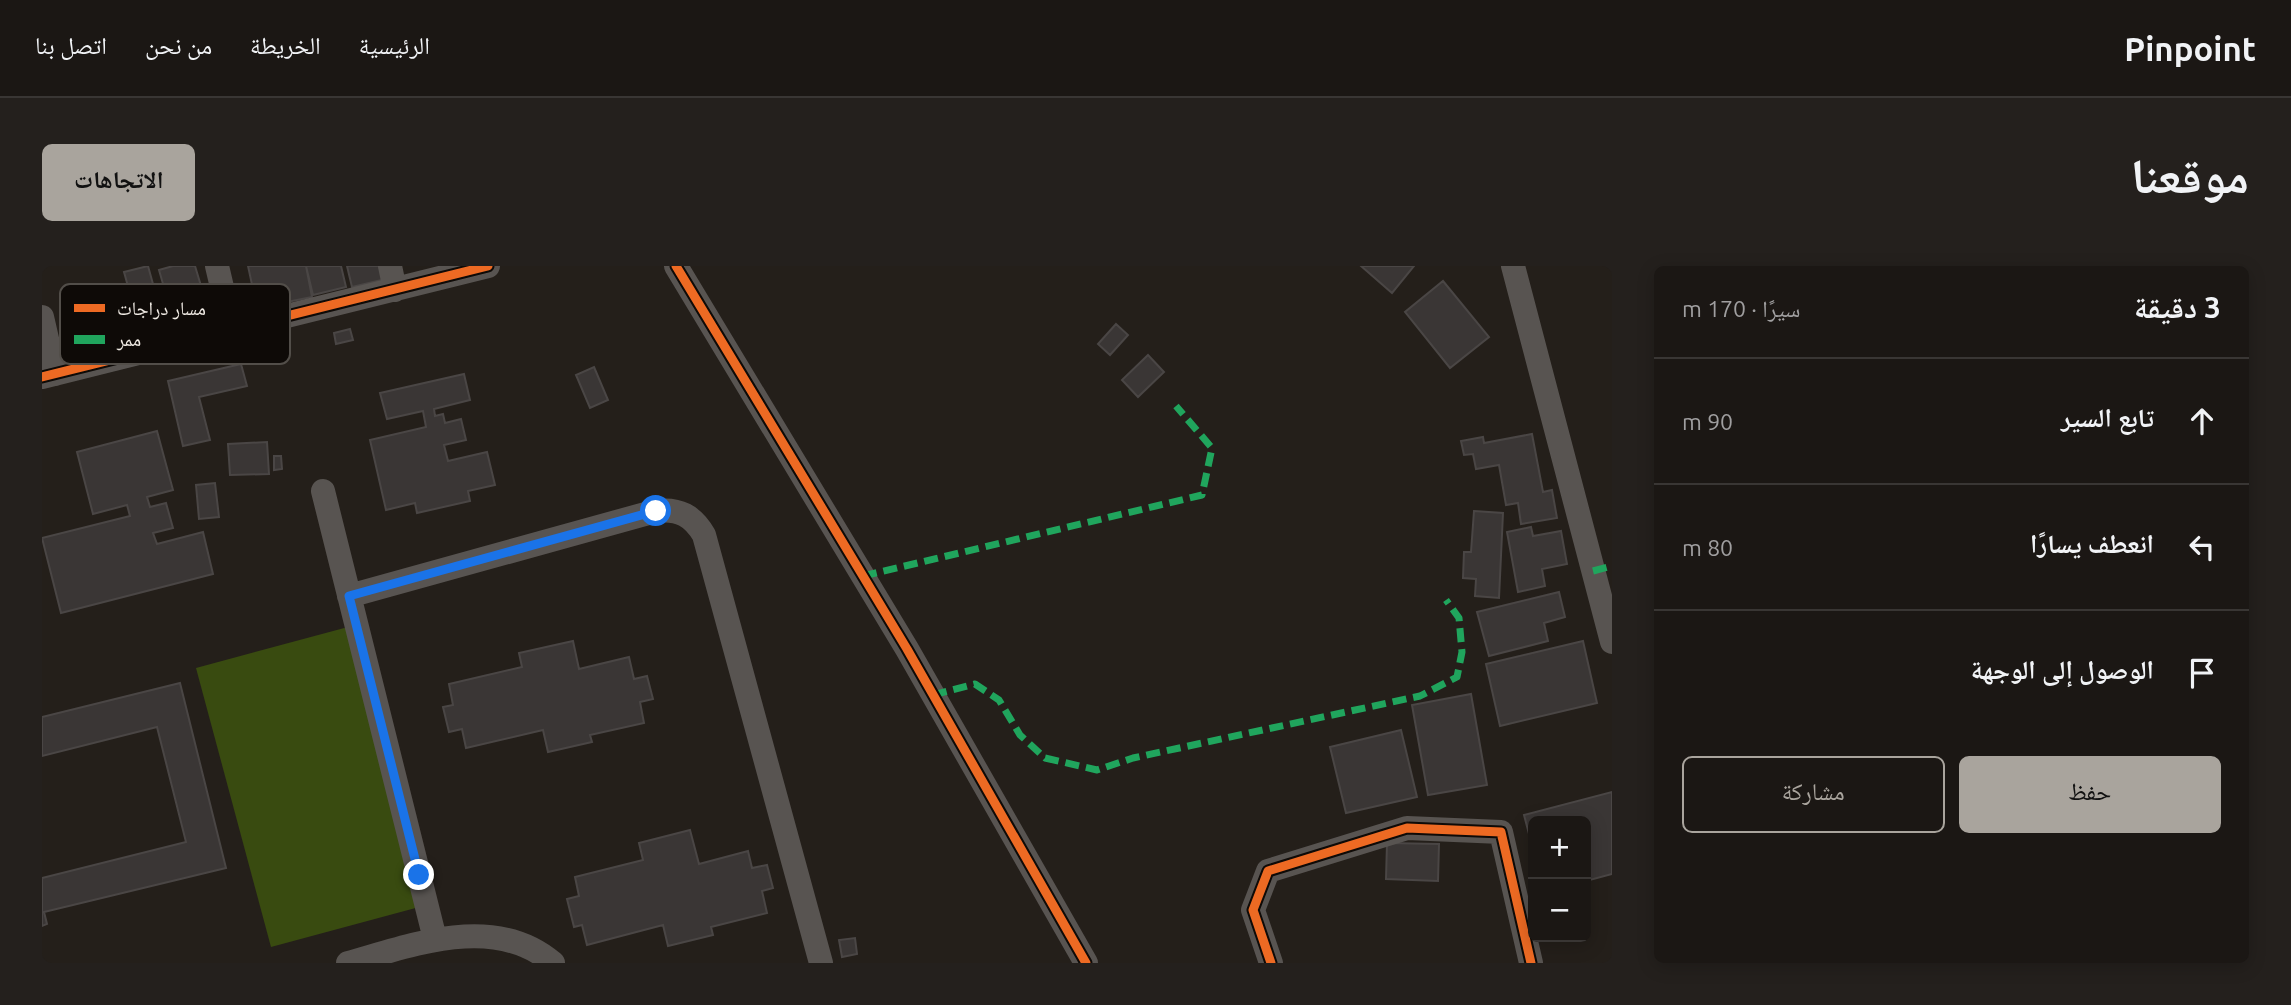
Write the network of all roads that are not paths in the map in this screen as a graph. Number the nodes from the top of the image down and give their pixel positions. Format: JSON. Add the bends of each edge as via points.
{"nodes":[{"id":1,"x":217,"y":266,"type":"edge"},
{"id":2,"x":488,"y":266,"type":"edge"},
{"id":3,"x":676,"y":266,"type":"edge"},
{"id":4,"x":1513,"y":266,"type":"edge"},
{"id":5,"x":392,"y":278,"type":"edge"},
{"id":6,"x":221,"y":284,"type":"edge"},
{"id":7,"x":290,"y":311,"type":"edge"},
{"id":8,"x":42,"y":317,"type":"edge"},
{"id":9,"x":96,"y":364,"type":"edge"},
{"id":10,"x":48,"y":376,"type":"edge"},
{"id":11,"x":323,"y":491,"type":"dead end"},
{"id":12,"x":349,"y":596,"type":"junction"},
{"id":13,"x":1612,"y":642,"type":"edge"},
{"id":14,"x":435,"y":939,"type":"junction"},
{"id":15,"x":348,"y":963,"type":"edge"},
{"id":16,"x":553,"y":963,"type":"edge"},
{"id":17,"x":821,"y":963,"type":"edge"},
{"id":18,"x":1086,"y":963,"type":"edge"},
{"id":19,"x":1271,"y":963,"type":"edge"},
{"id":20,"x":1531,"y":963,"type":"edge"}],
"edges":[{"from":1,"to":6,"type":"street"},
{"from":2,"to":5,"type":"street"},
{"from":3,"to":18,"type":"street","via":[[907,649]]},
{"from":4,"to":13,"type":"street"},
{"from":5,"to":7,"type":"street"},
{"from":8,"to":10,"type":"street"},
{"from":9,"to":10,"type":"street"},
{"from":11,"to":12,"type":"street"},
{"from":12,"to":14,"type":"street"},
{"from":12,"to":17,"type":"street","via":[[656,511],[668,509],[690,517],[705,535]]},
{"from":14,"to":15,"type":"street"},
{"from":14,"to":16,"type":"street","via":[[510,940]]},
{"from":19,"to":20,"type":"street","via":[[1254,910],[1268,871],[1407,828],[1501,832]]}]}
